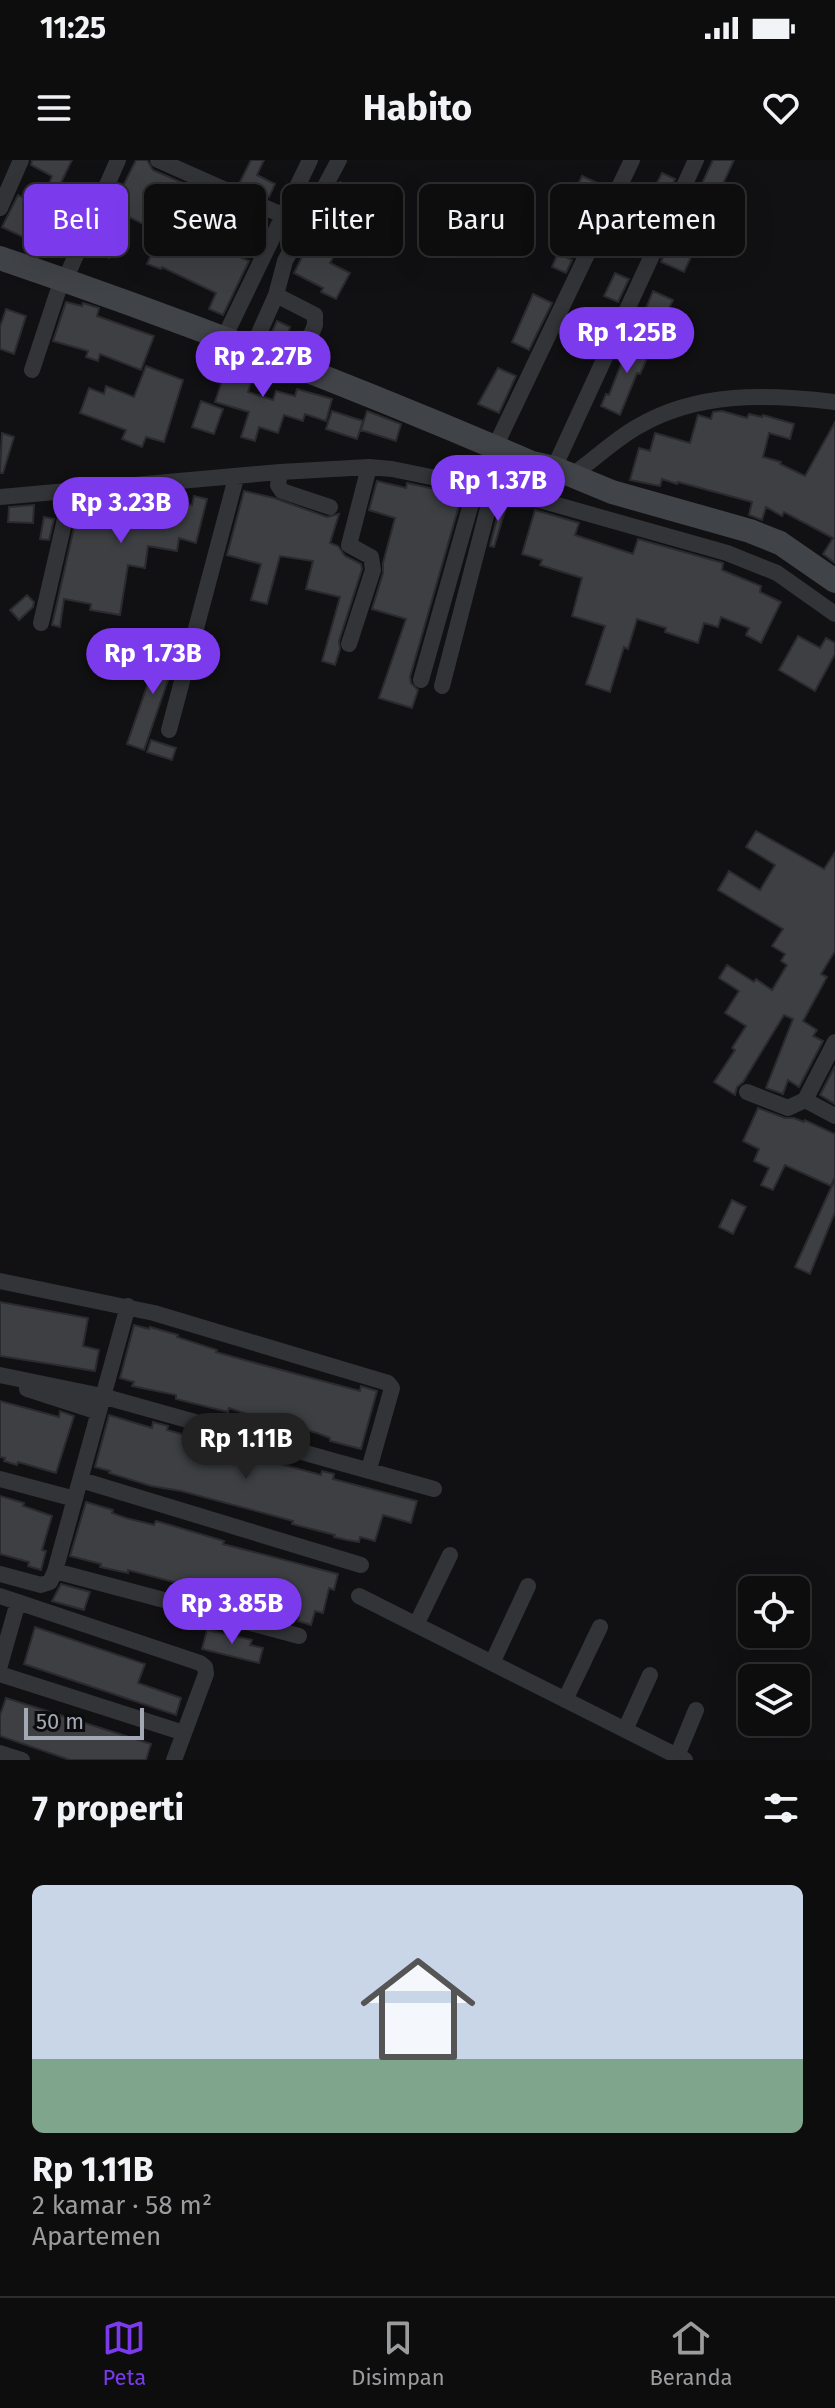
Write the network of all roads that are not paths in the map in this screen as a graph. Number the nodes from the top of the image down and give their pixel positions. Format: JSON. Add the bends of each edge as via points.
{"nodes":[{"id":1,"x":21,"y":160,"type":"edge"},
{"id":2,"x":118,"y":160,"type":"edge"},
{"id":3,"x":158,"y":160,"type":"edge"},
{"id":4,"x":310,"y":160,"type":"edge"},
{"id":5,"x":339,"y":160,"type":"edge"},
{"id":6,"x":632,"y":160,"type":"edge"},
{"id":7,"x":696,"y":160,"type":"edge"},
{"id":8,"x":298,"y":184,"type":"edge"},
{"id":9,"x":0,"y":208,"type":"edge"},
{"id":10,"x":282,"y":215,"type":"joint"},
{"id":11,"x":0,"y":258,"type":"edge"},
{"id":12,"x":64,"y":280,"type":"junction"},
{"id":13,"x":276,"y":295,"type":"junction"},
{"id":14,"x":224,"y":338,"type":"junction"},
{"id":15,"x":252,"y":349,"type":"junction"},
{"id":16,"x":298,"y":367,"type":"junction"},
{"id":17,"x":32,"y":370,"type":"dead end"},
{"id":18,"x":835,"y":402,"type":"edge"},
{"id":19,"x":369,"y":467,"type":"junction"},
{"id":20,"x":495,"y":469,"type":"junction"},
{"id":21,"x":280,"y":472,"type":"junction"},
{"id":22,"x":236,"y":478,"type":"junction"},
{"id":23,"x":548,"y":480,"type":"junction"},
{"id":24,"x":71,"y":493,"type":"junction"},
{"id":25,"x":0,"y":497,"type":"edge"},
{"id":26,"x":607,"y":506,"type":"junction"},
{"id":27,"x":330,"y":507,"type":"dead end"},
{"id":28,"x":835,"y":581,"type":"edge"},
{"id":29,"x":835,"y":614,"type":"edge"},
{"id":30,"x":41,"y":623,"type":"dead end"},
{"id":31,"x":349,"y":644,"type":"dead end"},
{"id":32,"x":421,"y":680,"type":"dead end"},
{"id":33,"x":442,"y":686,"type":"dead end"},
{"id":34,"x":169,"y":730,"type":"dead end"},
{"id":35,"x":835,"y":1042,"type":"edge"},
{"id":36,"x":747,"y":1092,"type":"dead end"},
{"id":37,"x":805,"y":1100,"type":"junction"},
{"id":38,"x":835,"y":1116,"type":"edge"},
{"id":39,"x":0,"y":1281,"type":"edge"},
{"id":40,"x":128,"y":1306,"type":"junction"},
{"id":41,"x":0,"y":1377,"type":"edge"},
{"id":42,"x":100,"y":1404,"type":"junction"},
{"id":43,"x":369,"y":1469,"type":"junction"},
{"id":44,"x":0,"y":1479,"type":"edge"},
{"id":45,"x":81,"y":1480,"type":"junction"},
{"id":46,"x":434,"y":1489,"type":"dead end"},
{"id":47,"x":75,"y":1499,"type":"junction"},
{"id":48,"x":450,"y":1555,"type":"dead end"},
{"id":49,"x":361,"y":1565,"type":"dead end"},
{"id":50,"x":55,"y":1571,"type":"junction"},
{"id":51,"x":0,"y":1574,"type":"edge"},
{"id":52,"x":528,"y":1586,"type":"dead end"},
{"id":53,"x":0,"y":1596,"type":"edge"},
{"id":54,"x":359,"y":1596,"type":"dead end"},
{"id":55,"x":18,"y":1602,"type":"junction"},
{"id":56,"x":416,"y":1625,"type":"junction"},
{"id":57,"x":600,"y":1627,"type":"dead end"},
{"id":58,"x":299,"y":1636,"type":"dead end"},
{"id":59,"x":492,"y":1663,"type":"junction"},
{"id":60,"x":0,"y":1665,"type":"edge"},
{"id":61,"x":0,"y":1674,"type":"edge"},
{"id":62,"x":650,"y":1675,"type":"dead end"},
{"id":63,"x":565,"y":1700,"type":"junction"},
{"id":64,"x":696,"y":1710,"type":"dead end"},
{"id":65,"x":625,"y":1730,"type":"junction"},
{"id":66,"x":184,"y":1733,"type":"junction"},
{"id":67,"x":0,"y":1753,"type":"edge"},
{"id":68,"x":681,"y":1758,"type":"edge"},
{"id":69,"x":22,"y":1760,"type":"edge"},
{"id":70,"x":174,"y":1760,"type":"edge"}],
"edges":[{"from":1,"to":9,"type":"street"},
{"from":2,"to":12,"type":"street"},
{"from":3,"to":10,"type":"street"},
{"from":4,"to":8,"type":"street"},
{"from":5,"to":13,"type":"street","via":[[285,261]]},
{"from":6,"to":20,"type":"street"},
{"from":7,"to":23,"type":"street"},
{"from":10,"to":14,"type":"street"},
{"from":11,"to":12,"type":"main road"},
{"from":12,"to":14,"type":"main road"},
{"from":12,"to":17,"type":"street"},
{"from":13,"to":15,"type":"street"},
{"from":13,"to":16,"type":"street","via":[[315,315]]},
{"from":14,"to":15,"type":"main road"},
{"from":15,"to":16,"type":"main road"},
{"from":16,"to":20,"type":"main road"},
{"from":18,"to":23,"type":"street","via":[[756,396],[699,401],[636,427]]},
{"from":19,"to":20,"type":"street","via":[[417,473]]},
{"from":19,"to":21,"type":"street"},
{"from":19,"to":31,"type":"street","via":[[349,545],[371,557],[373,570]]},
{"from":20,"to":23,"type":"street"},
{"from":20,"to":23,"type":"main road","via":[[532,463]]},
{"from":20,"to":32,"type":"street"},
{"from":20,"to":33,"type":"street"},
{"from":21,"to":22,"type":"street"},
{"from":21,"to":27,"type":"street","via":[[279,489]]},
{"from":22,"to":24,"type":"street"},
{"from":22,"to":34,"type":"street"},
{"from":23,"to":26,"type":"main road"},
{"from":23,"to":26,"type":"street"},
{"from":24,"to":25,"type":"street"},
{"from":24,"to":30,"type":"street"},
{"from":26,"to":28,"type":"main road","via":[[750,531],[780,543]]},
{"from":26,"to":29,"type":"street","via":[[754,563],[795,584]]},
{"from":35,"to":37,"type":"street"},
{"from":36,"to":37,"type":"street","via":[[788,1108]]},
{"from":37,"to":38,"type":"street"},
{"from":39,"to":40,"type":"street"},
{"from":40,"to":42,"type":"street"},
{"from":40,"to":43,"type":"street","via":[[391,1385]]},
{"from":41,"to":42,"type":"street"},
{"from":42,"to":43,"type":"street"},
{"from":42,"to":45,"type":"street"},
{"from":43,"to":46,"type":"street"},
{"from":44,"to":47,"type":"street"},
{"from":45,"to":47,"type":"street"},
{"from":45,"to":49,"type":"street"},
{"from":47,"to":50,"type":"street"},
{"from":48,"to":56,"type":"street"},
{"from":50,"to":51,"type":"street","via":[[50,1582],[41,1585]]},
{"from":50,"to":58,"type":"street"},
{"from":52,"to":59,"type":"street"},
{"from":53,"to":55,"type":"street"},
{"from":54,"to":56,"type":"street"},
{"from":55,"to":60,"type":"street"},
{"from":55,"to":66,"type":"street","via":[[200,1663],[206,1674]]},
{"from":56,"to":59,"type":"street"},
{"from":57,"to":63,"type":"street"},
{"from":59,"to":63,"type":"street"},
{"from":61,"to":66,"type":"street"},
{"from":62,"to":65,"type":"street"},
{"from":63,"to":65,"type":"street"},
{"from":64,"to":68,"type":"street"},
{"from":65,"to":68,"type":"street"},
{"from":66,"to":70,"type":"street"},
{"from":67,"to":69,"type":"street"}]}
